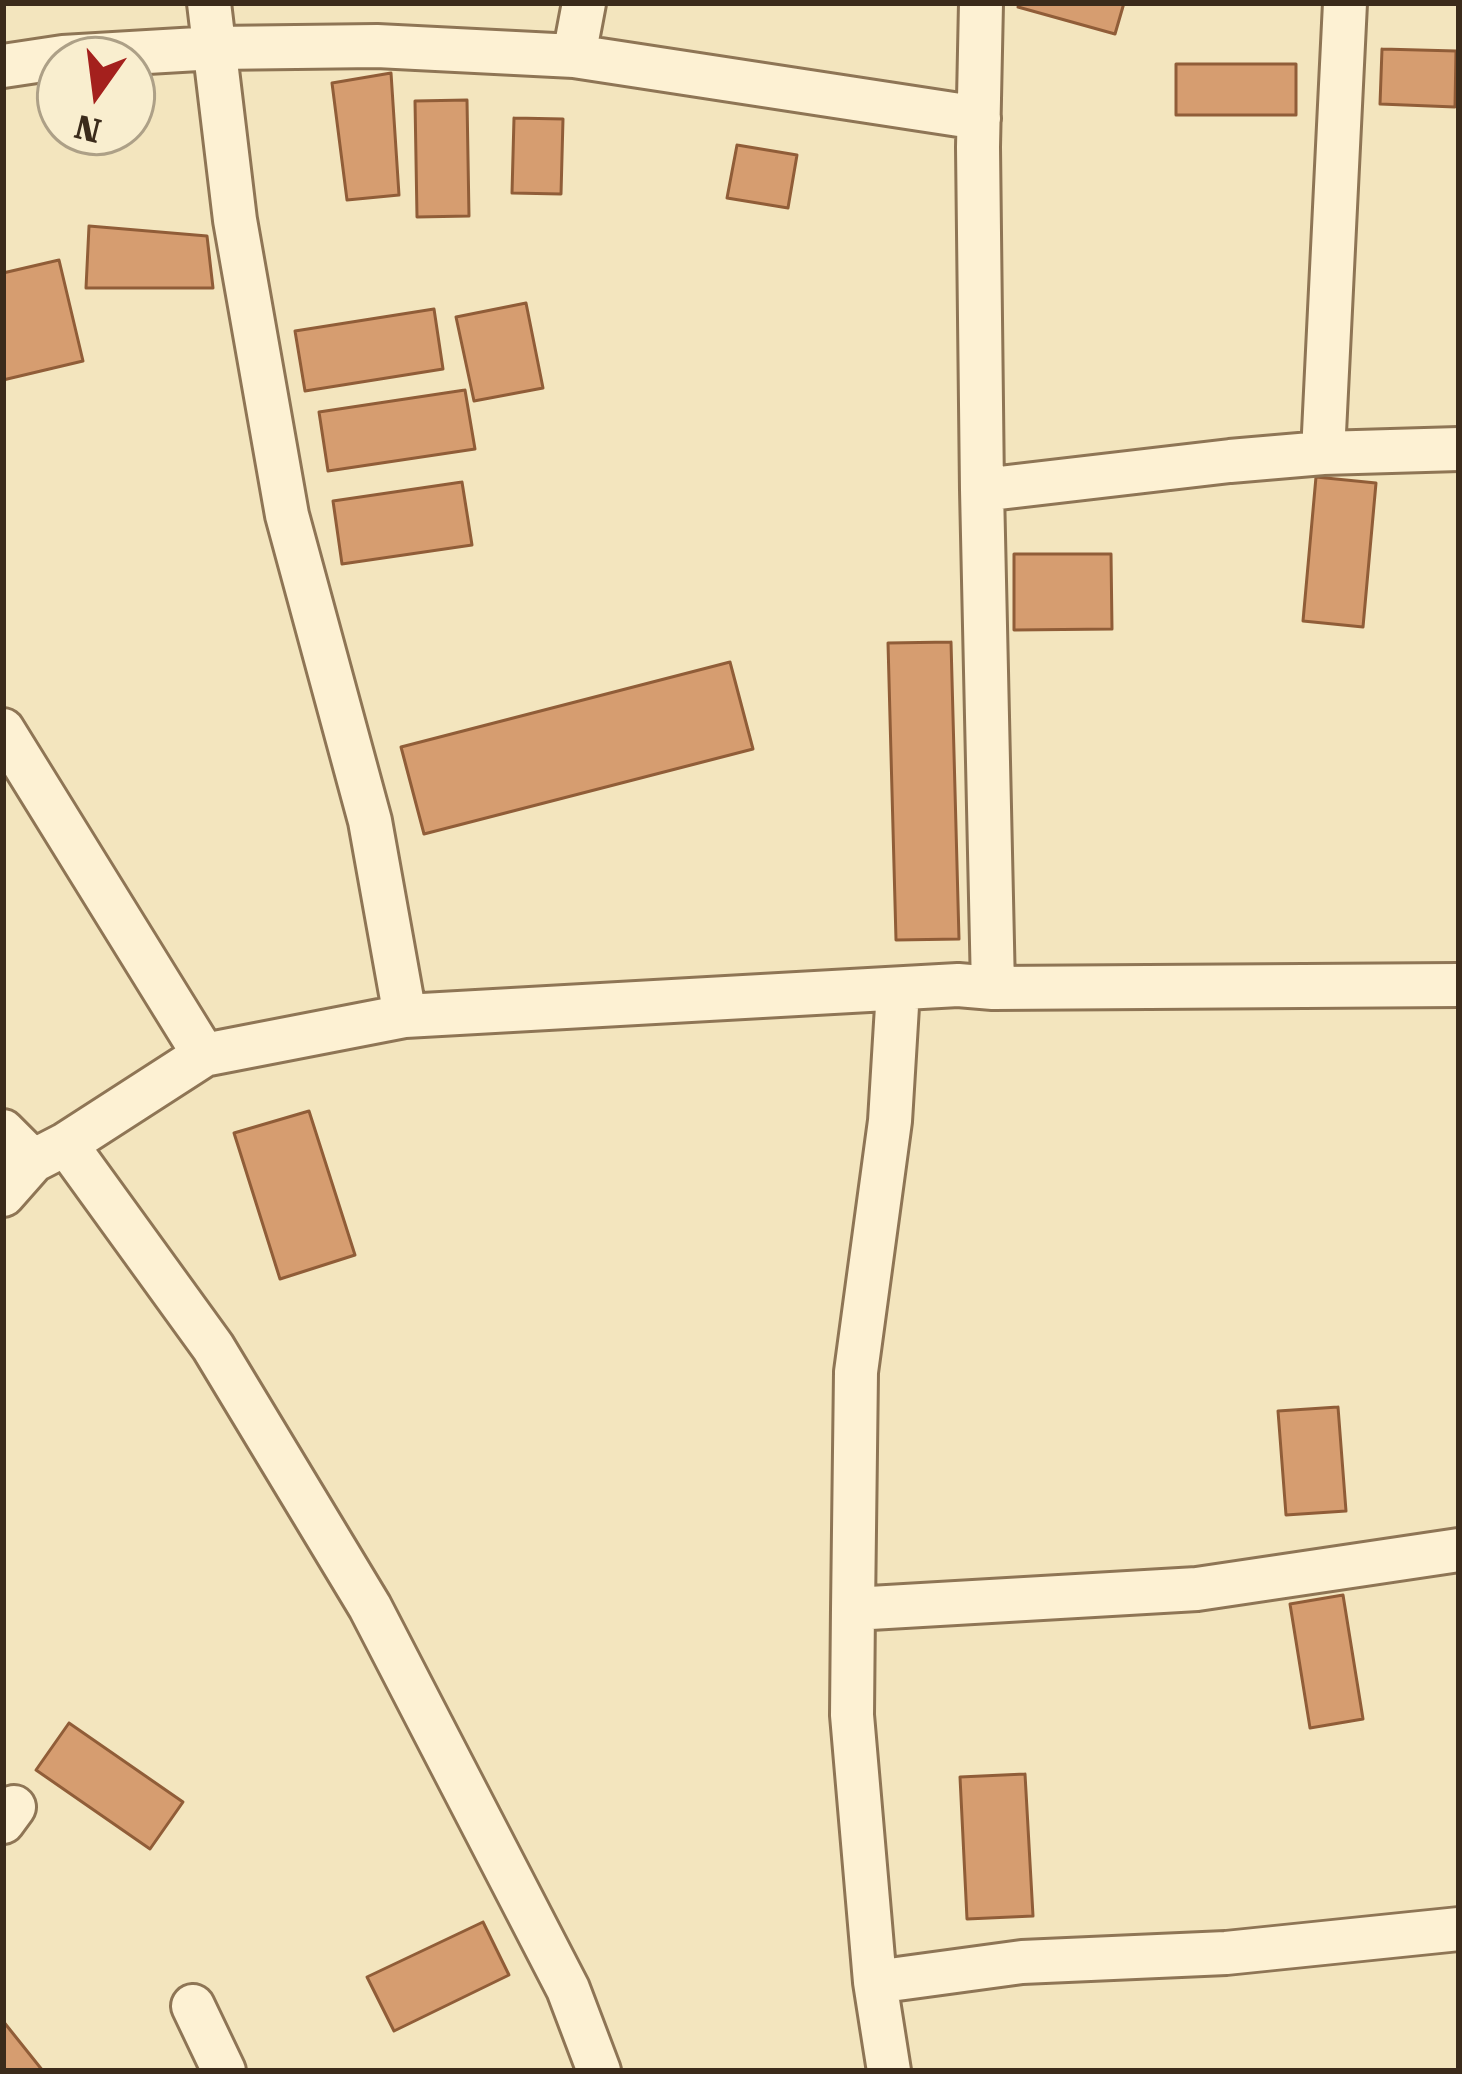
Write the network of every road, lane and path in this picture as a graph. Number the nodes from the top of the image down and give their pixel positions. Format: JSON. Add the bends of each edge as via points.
{"nodes":[{"id":1,"x":209,"y":3,"type":"edge"},
{"id":2,"x":584,"y":3,"type":"edge"},
{"id":3,"x":981,"y":3,"type":"edge"},
{"id":4,"x":1345,"y":3,"type":"edge"},
{"id":5,"x":214,"y":48,"type":"junction"},
{"id":6,"x":574,"y":56,"type":"junction"},
{"id":7,"x":3,"y":66,"type":"edge"},
{"id":8,"x":979,"y":118,"type":"junction"},
{"id":9,"x":1459,"y":449,"type":"edge"},
{"id":10,"x":1323,"y":453,"type":"junction"},
{"id":11,"x":982,"y":490,"type":"junction"},
{"id":12,"x":3,"y":730,"type":"edge"},
{"id":13,"x":1459,"y":985,"type":"edge"},
{"id":14,"x":993,"y":988,"type":"junction"},
{"id":15,"x":898,"y":989,"type":"junction"},
{"id":16,"x":405,"y":1016,"type":"junction"},
{"id":17,"x":204,"y":1055,"type":"junction"},
{"id":18,"x":34,"y":1145,"type":"edge"},
{"id":19,"x":3,"y":1195,"type":"edge"},
{"id":20,"x":1459,"y":1550,"type":"edge"},
{"id":21,"x":853,"y":1609,"type":"junction"},
{"id":22,"x":1459,"y":1929,"type":"edge"},
{"id":23,"x":875,"y":1982,"type":"junction"},
{"id":24,"x":194,"y":2006,"type":"dead end"},
{"id":25,"x":224,"y":2071,"type":"edge"},
{"id":26,"x":599,"y":2071,"type":"edge"},
{"id":27,"x":889,"y":2071,"type":"edge"}],
"edges":[{"from":1,"to":5,"type":"street"},
{"from":2,"to":6,"type":"street"},
{"from":3,"to":8,"type":"street"},
{"from":4,"to":10,"type":"street"},
{"from":5,"to":6,"type":"street"},
{"from":5,"to":7,"type":"street"},
{"from":5,"to":16,"type":"street","via":[[287,515],[370,821]]},
{"from":6,"to":8,"type":"street"},
{"from":8,"to":11,"type":"street"},
{"from":9,"to":10,"type":"street"},
{"from":10,"to":11,"type":"street"},
{"from":11,"to":14,"type":"street"},
{"from":12,"to":17,"type":"street"},
{"from":13,"to":14,"type":"street"},
{"from":14,"to":15,"type":"street"},
{"from":15,"to":16,"type":"street"},
{"from":15,"to":21,"type":"street","via":[[890,1121],[856,1372]]},
{"from":16,"to":17,"type":"street"},
{"from":17,"to":18,"type":"street"},
{"from":18,"to":19,"type":"street"},
{"from":18,"to":26,"type":"street","via":[[212,1347],[370,1607],[568,1989]]},
{"from":20,"to":21,"type":"street","via":[[1197,1589]]},
{"from":21,"to":23,"type":"street","via":[[852,1715]]},
{"from":22,"to":23,"type":"street","via":[[1226,1953],[1022,1962]]},
{"from":23,"to":27,"type":"street"},
{"from":24,"to":25,"type":"street"}]}
